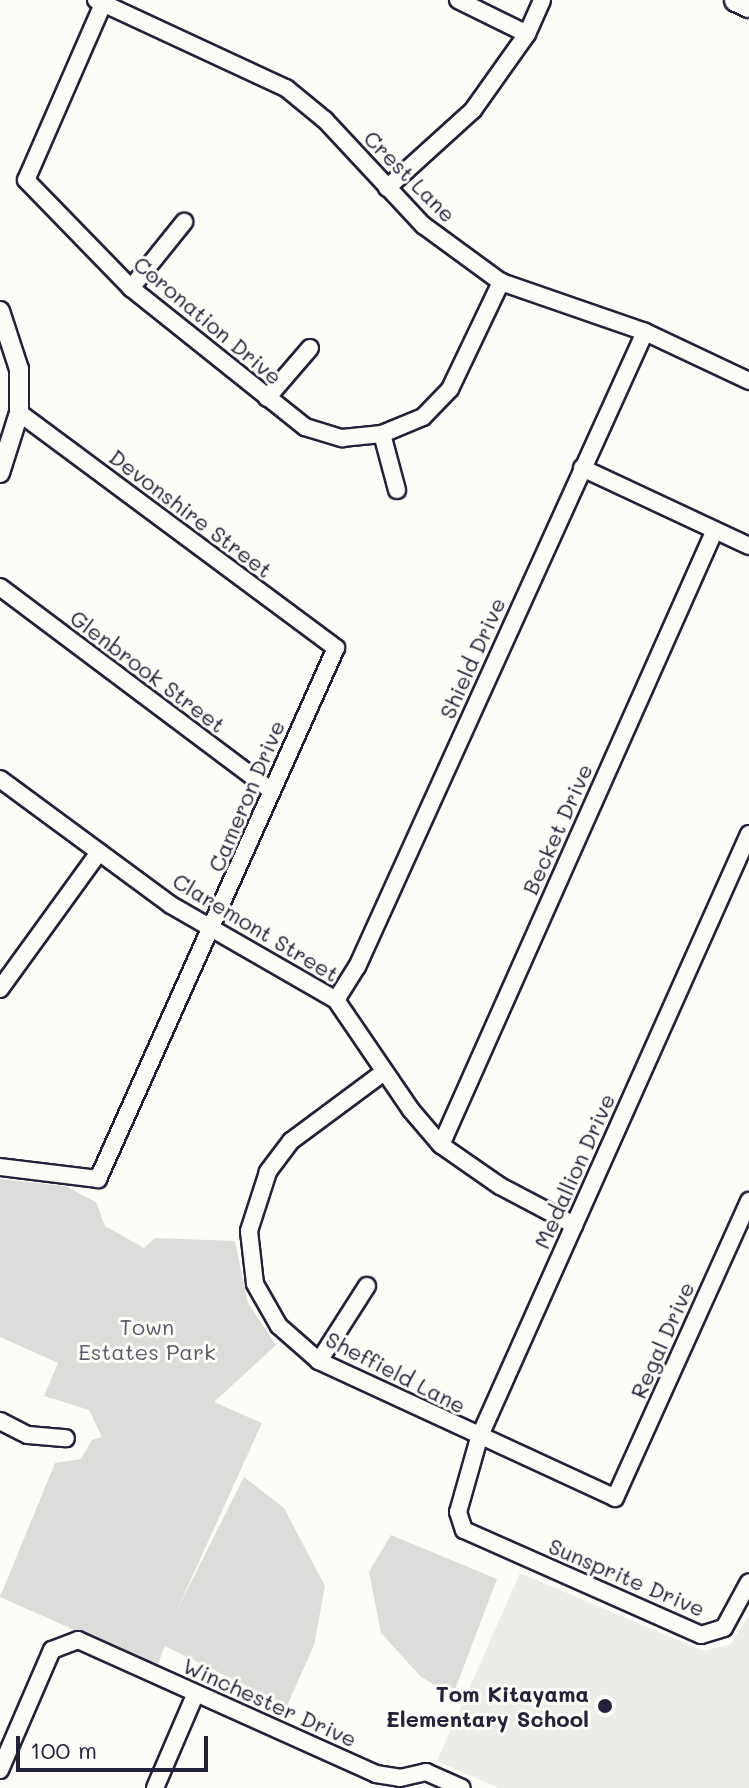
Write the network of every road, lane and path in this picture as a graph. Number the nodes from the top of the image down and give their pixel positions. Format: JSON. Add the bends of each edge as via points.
{"nodes":[{"id":1,"x":458,"y":0,"type":"edge"},
{"id":2,"x":542,"y":0,"type":"edge"},
{"id":3,"x":736,"y":0,"type":"edge"},
{"id":4,"x":100,"y":2,"type":"edge"},
{"id":5,"x":749,"y":6,"type":"edge"},
{"id":6,"x":527,"y":34,"type":"junction"},
{"id":7,"x":387,"y":188,"type":"junction"},
{"id":8,"x":184,"y":222,"type":"dead end"},
{"id":9,"x":501,"y":282,"type":"junction"},
{"id":10,"x":131,"y":288,"type":"junction"},
{"id":11,"x":0,"y":311,"type":"edge"},
{"id":12,"x":645,"y":332,"type":"junction"},
{"id":13,"x":310,"y":348,"type":"dead end"},
{"id":14,"x":749,"y":381,"type":"edge"},
{"id":15,"x":267,"y":398,"type":"junction"},
{"id":16,"x":19,"y":413,"type":"junction"},
{"id":17,"x":382,"y":434,"type":"junction"},
{"id":18,"x":582,"y":468,"type":"junction"},
{"id":19,"x":0,"y":473,"type":"edge"},
{"id":20,"x":397,"y":490,"type":"dead end"},
{"id":21,"x":714,"y":532,"type":"junction"},
{"id":22,"x":749,"y":546,"type":"edge"},
{"id":23,"x":0,"y":587,"type":"edge"},
{"id":24,"x":336,"y":648,"type":"joint"},
{"id":25,"x":0,"y":779,"type":"edge"},
{"id":26,"x":270,"y":790,"type":"junction"},
{"id":27,"x":749,"y":834,"type":"edge"},
{"id":28,"x":99,"y":852,"type":"junction"},
{"id":29,"x":745,"y":853,"type":"edge"},
{"id":30,"x":213,"y":931,"type":"junction"},
{"id":31,"x":0,"y":989,"type":"edge"},
{"id":32,"x":336,"y":1000,"type":"junction"},
{"id":33,"x":384,"y":1072,"type":"junction"},
{"id":34,"x":441,"y":1145,"type":"junction"},
{"id":35,"x":0,"y":1167,"type":"edge"},
{"id":36,"x":749,"y":1201,"type":"edge"},
{"id":37,"x":574,"y":1225,"type":"junction"},
{"id":38,"x":367,"y":1286,"type":"dead end"},
{"id":39,"x":319,"y":1361,"type":"junction"},
{"id":40,"x":0,"y":1421,"type":"edge"},
{"id":41,"x":66,"y":1438,"type":"dead end"},
{"id":42,"x":479,"y":1438,"type":"junction"},
{"id":43,"x":615,"y":1498,"type":"joint"},
{"id":44,"x":464,"y":1530,"type":"joint"},
{"id":45,"x":749,"y":1582,"type":"edge"},
{"id":46,"x":196,"y":1693,"type":"junction"},
{"id":47,"x":0,"y":1770,"type":"edge"},
{"id":48,"x":398,"y":1783,"type":"edge"},
{"id":49,"x":155,"y":1788,"type":"edge"},
{"id":50,"x":462,"y":1788,"type":"edge"}],
"edges":[{"from":1,"to":6,"type":"street"},
{"from":2,"to":6,"type":"street"},
{"from":3,"to":5,"type":"main road"},
{"from":4,"to":7,"type":"street","name":"Crest Lane","via":[[286,88],[325,120]]},
{"from":4,"to":10,"type":"street","name":"Coronation Drive","via":[[26,180]]},
{"from":6,"to":7,"type":"street","via":[[473,110]]},
{"from":7,"to":9,"type":"street","name":"Crest Lane","via":[[423,225]]},
{"from":8,"to":10,"type":"street"},
{"from":9,"to":12,"type":"street","name":"Crest Lane"},
{"from":9,"to":17,"type":"street","name":"Coronation Drive","via":[[450,389],[423,417]]},
{"from":10,"to":15,"type":"street","name":"Coronation Drive"},
{"from":11,"to":16,"type":"street","via":[[19,369]]},
{"from":12,"to":14,"type":"street","name":"Crest Lane"},
{"from":12,"to":18,"type":"street","name":"Shield Drive"},
{"from":13,"to":15,"type":"street"},
{"from":15,"to":17,"type":"street","name":"Coronation Drive","via":[[305,427],[342,438]]},
{"from":16,"to":19,"type":"street"},
{"from":16,"to":24,"type":"street","name":"Devonshire Street"},
{"from":17,"to":20,"type":"street"},
{"from":18,"to":21,"type":"street"},
{"from":18,"to":32,"type":"street","name":"Shield Drive","via":[[357,967]]},
{"from":21,"to":22,"type":"street"},
{"from":21,"to":34,"type":"street","name":"Becket Drive"},
{"from":23,"to":26,"type":"street","name":"Glenbrook Street"},
{"from":24,"to":26,"type":"street","name":"Cameron Drive"},
{"from":25,"to":28,"type":"street","name":"Claremont Street"},
{"from":26,"to":30,"type":"street","name":"Cameron Drive"},
{"from":27,"to":29,"type":"street","name":"Medallion Drive"},
{"from":28,"to":30,"type":"street","name":"Claremont Street"},
{"from":28,"to":31,"type":"street"},
{"from":29,"to":37,"type":"street","name":"Medallion Drive"},
{"from":30,"to":32,"type":"street","name":"Claremont Street"},
{"from":30,"to":35,"type":"street","name":"Cameron Drive","via":[[98,1179]]},
{"from":32,"to":33,"type":"street","name":"Claremont Street"},
{"from":33,"to":34,"type":"street","name":"Claremont Street"},
{"from":33,"to":39,"type":"street","name":"Sheffield Lane","via":[[291,1141],[257,1194],[249,1231],[255,1284],[279,1326]]},
{"from":34,"to":37,"type":"street","name":"Claremont Street","via":[[500,1186]]},
{"from":36,"to":43,"type":"street","name":"Regal Drive"},
{"from":37,"to":42,"type":"street","name":"Medallion Drive"},
{"from":38,"to":39,"type":"street"},
{"from":39,"to":42,"type":"street","name":"Sheffield Lane"},
{"from":40,"to":41,"type":"street","via":[[28,1435]]},
{"from":42,"to":43,"type":"street","name":"Sheffield Lane"},
{"from":42,"to":44,"type":"street","name":"Medallion Drive","via":[[459,1496],[458,1519]]},
{"from":44,"to":45,"type":"street","name":"Sunsprite Drive","via":[[701,1635],[724,1628]]},
{"from":46,"to":47,"type":"street","name":"Winchester Drive","via":[[78,1640],[62,1642],[52,1650]]},
{"from":46,"to":48,"type":"street","name":"Winchester Drive"},
{"from":46,"to":49,"type":"street"},
{"from":48,"to":50,"type":"street","name":"Winchester Drive","via":[[426,1772]]}]}
